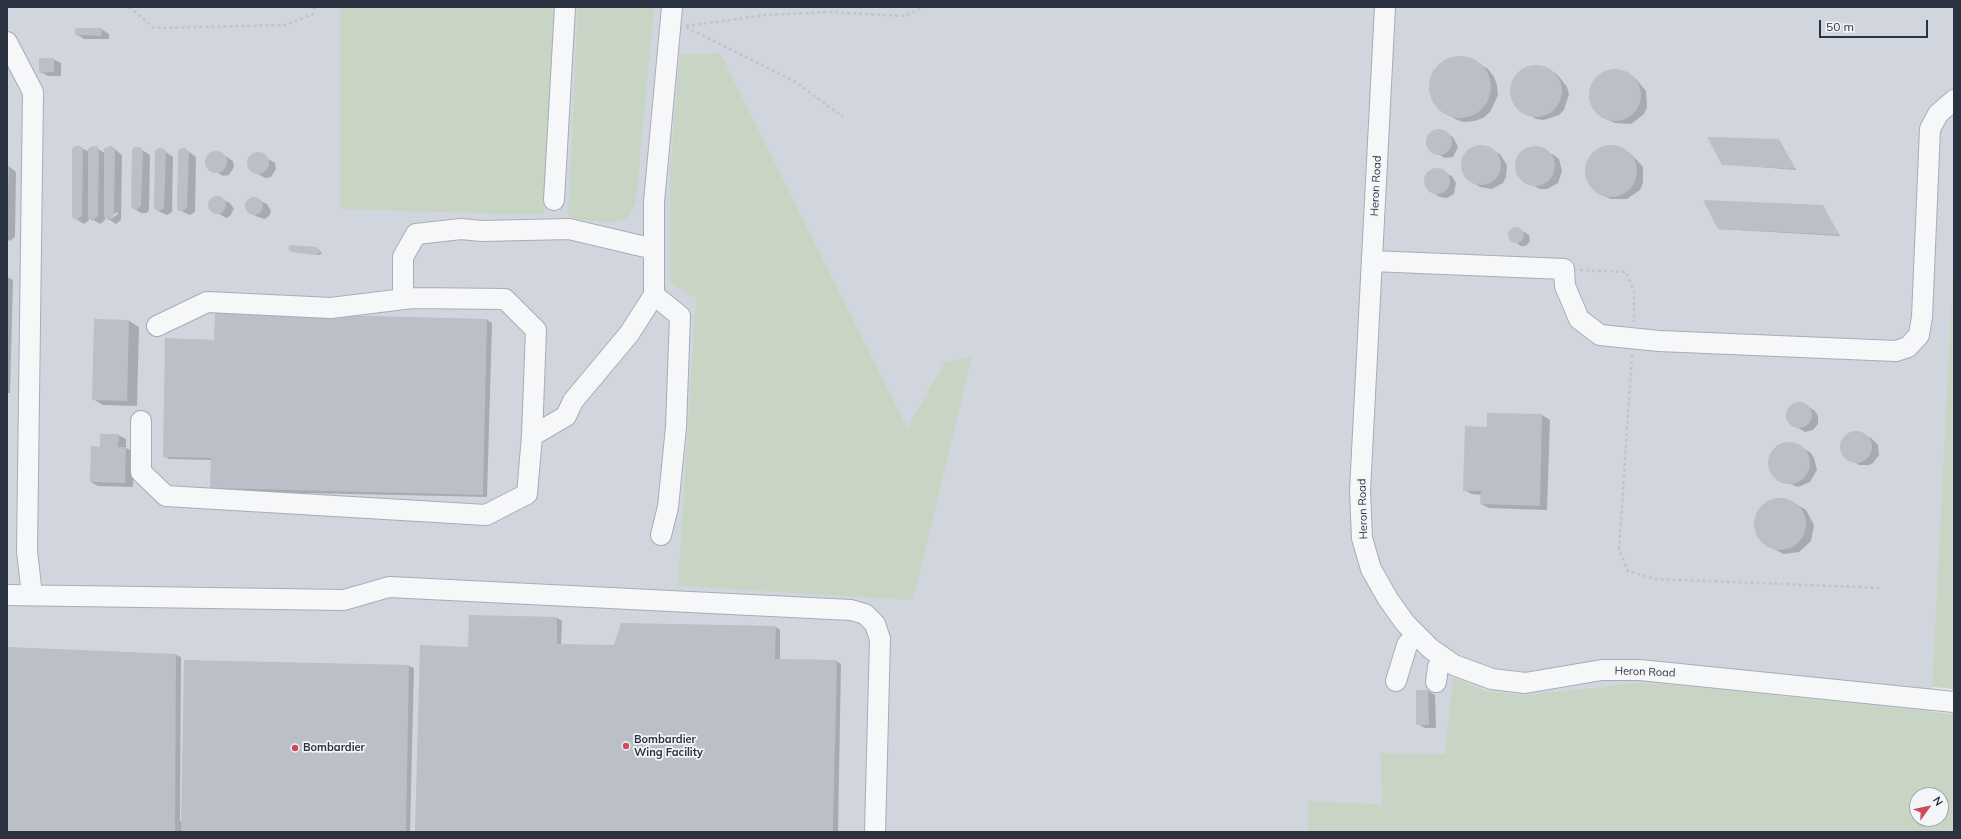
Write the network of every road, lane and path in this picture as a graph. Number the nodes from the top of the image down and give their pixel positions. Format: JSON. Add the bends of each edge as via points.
{"nodes":[{"id":1,"x":129,"y":7,"type":"edge"},
{"id":2,"x":315,"y":7,"type":"edge"},
{"id":3,"x":565,"y":7,"type":"edge"},
{"id":4,"x":922,"y":7,"type":"edge"},
{"id":5,"x":1385,"y":7,"type":"edge"},
{"id":6,"x":676,"y":19,"type":"edge"},
{"id":7,"x":7,"y":42,"type":"edge"},
{"id":8,"x":1954,"y":100,"type":"edge"},
{"id":9,"x":843,"y":117,"type":"dead end"},
{"id":10,"x":554,"y":200,"type":"dead end"},
{"id":11,"x":654,"y":249,"type":"junction"},
{"id":12,"x":1372,"y":262,"type":"junction"},
{"id":13,"x":1564,"y":269,"type":"junction"},
{"id":14,"x":654,"y":295,"type":"junction"},
{"id":15,"x":403,"y":299,"type":"junction"},
{"id":16,"x":157,"y":326,"type":"dead end"},
{"id":17,"x":1633,"y":339,"type":"junction"},
{"id":18,"x":141,"y":421,"type":"dead end"},
{"id":19,"x":532,"y":436,"type":"junction"},
{"id":20,"x":661,"y":535,"type":"dead end"},
{"id":21,"x":1882,"y":588,"type":"dead end"},
{"id":22,"x":7,"y":595,"type":"edge"},
{"id":23,"x":32,"y":595,"type":"junction"},
{"id":24,"x":1416,"y":634,"type":"junction"},
{"id":25,"x":1444,"y":658,"type":"junction"},
{"id":26,"x":1396,"y":682,"type":"dead end"},
{"id":27,"x":1436,"y":682,"type":"dead end"},
{"id":28,"x":1954,"y":702,"type":"edge"},
{"id":29,"x":875,"y":832,"type":"edge"}],
"edges":[{"from":1,"to":2,"type":"path","via":[[154,28],[286,25],[313,14]]},
{"from":3,"to":10,"type":"street"},
{"from":4,"to":6,"type":"path","via":[[905,16],[828,12]]},
{"from":5,"to":12,"type":"street","name":"Heron Road"},
{"from":6,"to":9,"type":"path","via":[[797,83]]},
{"from":6,"to":11,"type":"street","via":[[654,202]]},
{"from":7,"to":23,"type":"street","via":[[33,92],[27,551]]},
{"from":8,"to":17,"type":"street","via":[[1938,114],[1930,129],[1922,317],[1919,335],[1908,347],[1896,351]]},
{"from":11,"to":14,"type":"street"},
{"from":11,"to":15,"type":"street","via":[[569,229],[461,229],[416,234],[403,257]]},
{"from":12,"to":13,"type":"street"},
{"from":12,"to":24,"type":"street","name":"Heron Road","via":[[1360,491],[1362,538],[1371,568],[1381,587],[1405,623]]},
{"from":13,"to":17,"type":"street","via":[[1565,286],[1579,319],[1600,335]]},
{"from":13,"to":17,"type":"path","via":[[1626,272],[1634,291]]},
{"from":14,"to":19,"type":"street","via":[[629,334],[573,401],[566,416]]},
{"from":14,"to":20,"type":"street","via":[[680,316],[676,427],[668,507]]},
{"from":15,"to":16,"type":"street","via":[[331,308],[207,302]]},
{"from":15,"to":19,"type":"street","via":[[505,300],[536,330]]},
{"from":17,"to":21,"type":"path","via":[[1619,550],[1628,571],[1656,579]]},
{"from":18,"to":19,"type":"street","via":[[141,472],[166,496],[486,515],[527,494]]},
{"from":22,"to":23,"type":"street"},
{"from":23,"to":29,"type":"street","via":[[344,600],[389,587],[851,610],[865,614],[875,624],[880,639]]},
{"from":24,"to":25,"type":"street","name":"Heron Road"},
{"from":24,"to":26,"type":"street","via":[[1407,645]]},
{"from":25,"to":27,"type":"street","via":[[1438,667]]},
{"from":25,"to":28,"type":"street","name":"Heron Road","via":[[1454,665],[1492,678],[1525,683],[1602,670],[1640,670]]}]}
